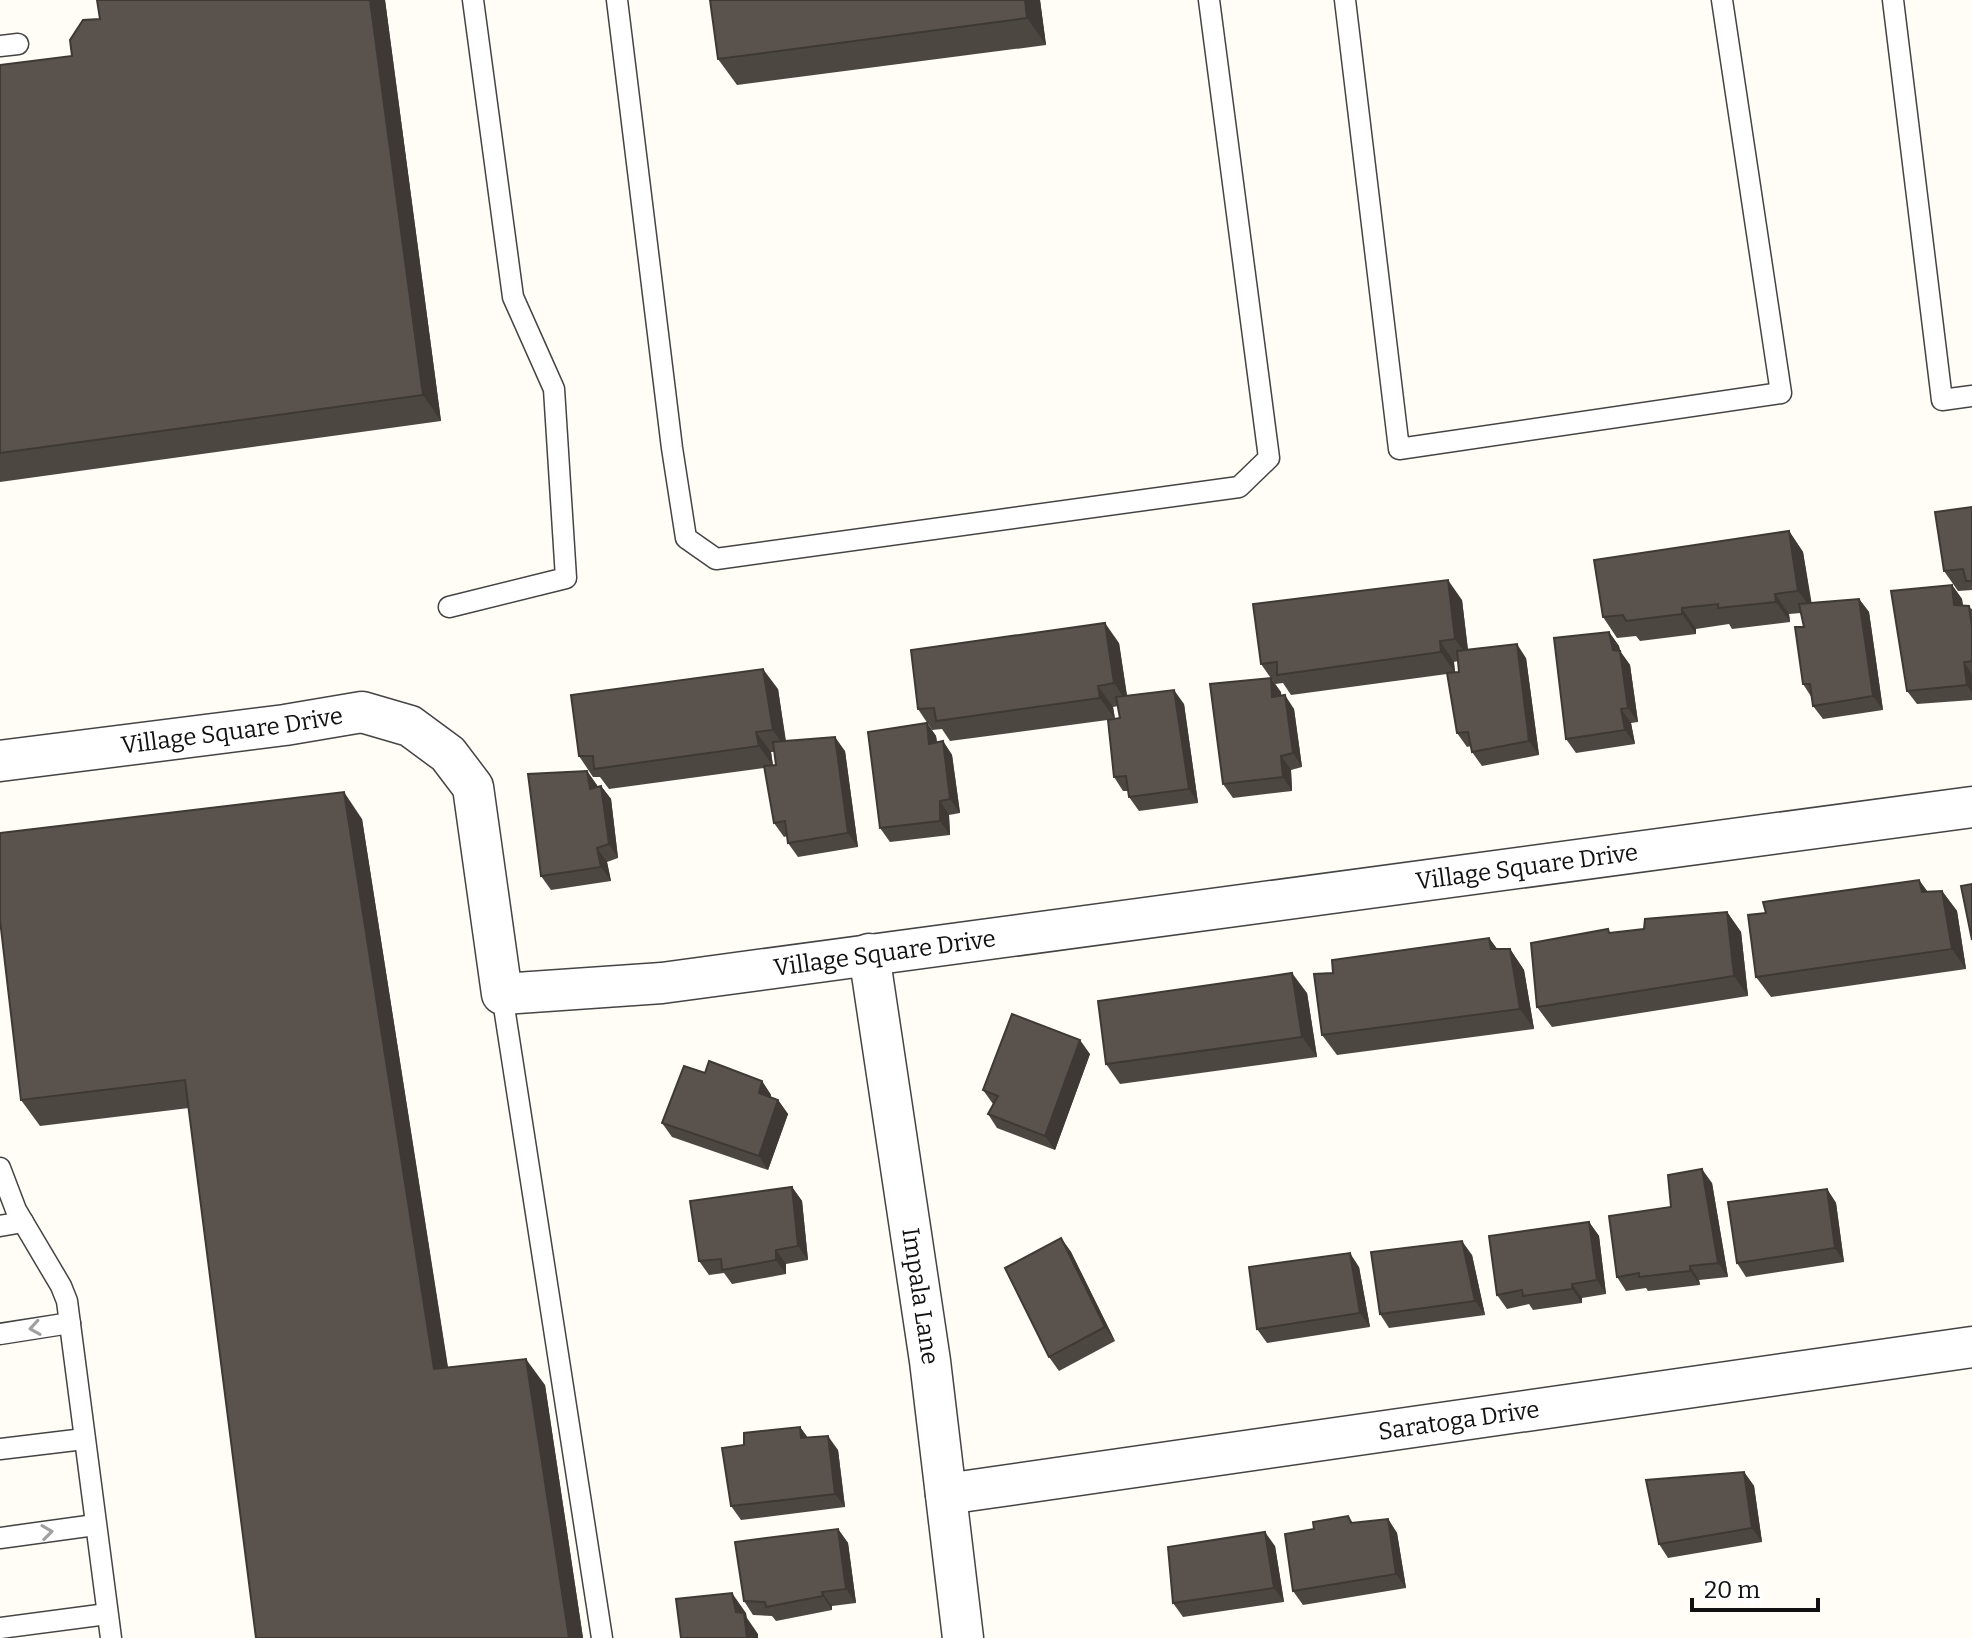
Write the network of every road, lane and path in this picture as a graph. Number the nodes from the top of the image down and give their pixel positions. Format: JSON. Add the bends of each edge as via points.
{"nodes":[{"id":1,"x":473,"y":0,"type":"edge"},
{"id":2,"x":617,"y":0,"type":"edge"},
{"id":3,"x":1209,"y":0,"type":"edge"},
{"id":4,"x":1345,"y":0,"type":"edge"},
{"id":5,"x":1722,"y":0,"type":"edge"},
{"id":6,"x":1893,"y":0,"type":"edge"},
{"id":7,"x":1972,"y":396,"type":"edge"},
{"id":8,"x":449,"y":607,"type":"dead end"},
{"id":9,"x":0,"y":761,"type":"edge"},
{"id":10,"x":1972,"y":807,"type":"edge"},
{"id":11,"x":869,"y":954,"type":"junction"},
{"id":12,"x":502,"y":994,"type":"junction"},
{"id":13,"x":0,"y":1168,"type":"edge"},
{"id":14,"x":23,"y":1222,"type":"junction"},
{"id":15,"x":0,"y":1226,"type":"edge"},
{"id":16,"x":70,"y":1323,"type":"junction"},
{"id":17,"x":0,"y":1334,"type":"edge"},
{"id":18,"x":1972,"y":1347,"type":"edge"},
{"id":19,"x":84,"y":1439,"type":"junction"},
{"id":20,"x":0,"y":1449,"type":"edge"},
{"id":21,"x":946,"y":1494,"type":"junction"},
{"id":22,"x":95,"y":1525,"type":"junction"},
{"id":23,"x":0,"y":1538,"type":"edge"},
{"id":24,"x":107,"y":1614,"type":"junction"},
{"id":25,"x":0,"y":1628,"type":"edge"},
{"id":26,"x":111,"y":1638,"type":"edge"},
{"id":27,"x":602,"y":1638,"type":"edge"},
{"id":28,"x":963,"y":1638,"type":"edge"}],
"edges":[{"from":1,"to":8,"type":"lane","via":[[513,297],[554,389],[566,578]]},
{"from":2,"to":3,"type":"lane","via":[[686,538],[716,559],[1239,487],[1269,458]]},
{"from":4,"to":5,"type":"lane","via":[[1399,449],[1781,393]]},
{"from":6,"to":7,"type":"lane","via":[[1942,400]]},
{"from":9,"to":12,"type":"street","name":"Village Square Drive","via":[[362,712],[410,726],[448,754],[473,787]]},
{"from":10,"to":11,"type":"street","name":"Village Square Drive"},
{"from":11,"to":12,"type":"street","name":"Village Square Drive","via":[[662,983]]},
{"from":11,"to":21,"type":"street","name":"Impala Lane"},
{"from":12,"to":27,"type":"lane"},
{"from":13,"to":14,"type":"lane"},
{"from":14,"to":15,"type":"lane"},
{"from":14,"to":16,"type":"lane","via":[[61,1286]]},
{"from":16,"to":17,"type":"lane","one_way":true},
{"from":16,"to":19,"type":"lane"},
{"from":18,"to":21,"type":"street","name":"Saratoga Drive"},
{"from":19,"to":20,"type":"lane"},
{"from":19,"to":22,"type":"lane"},
{"from":21,"to":28,"type":"street","name":"Impala Lane"},
{"from":23,"to":22,"type":"lane","one_way":true},
{"from":22,"to":24,"type":"lane"},
{"from":24,"to":25,"type":"lane"},
{"from":24,"to":26,"type":"lane"}]}
